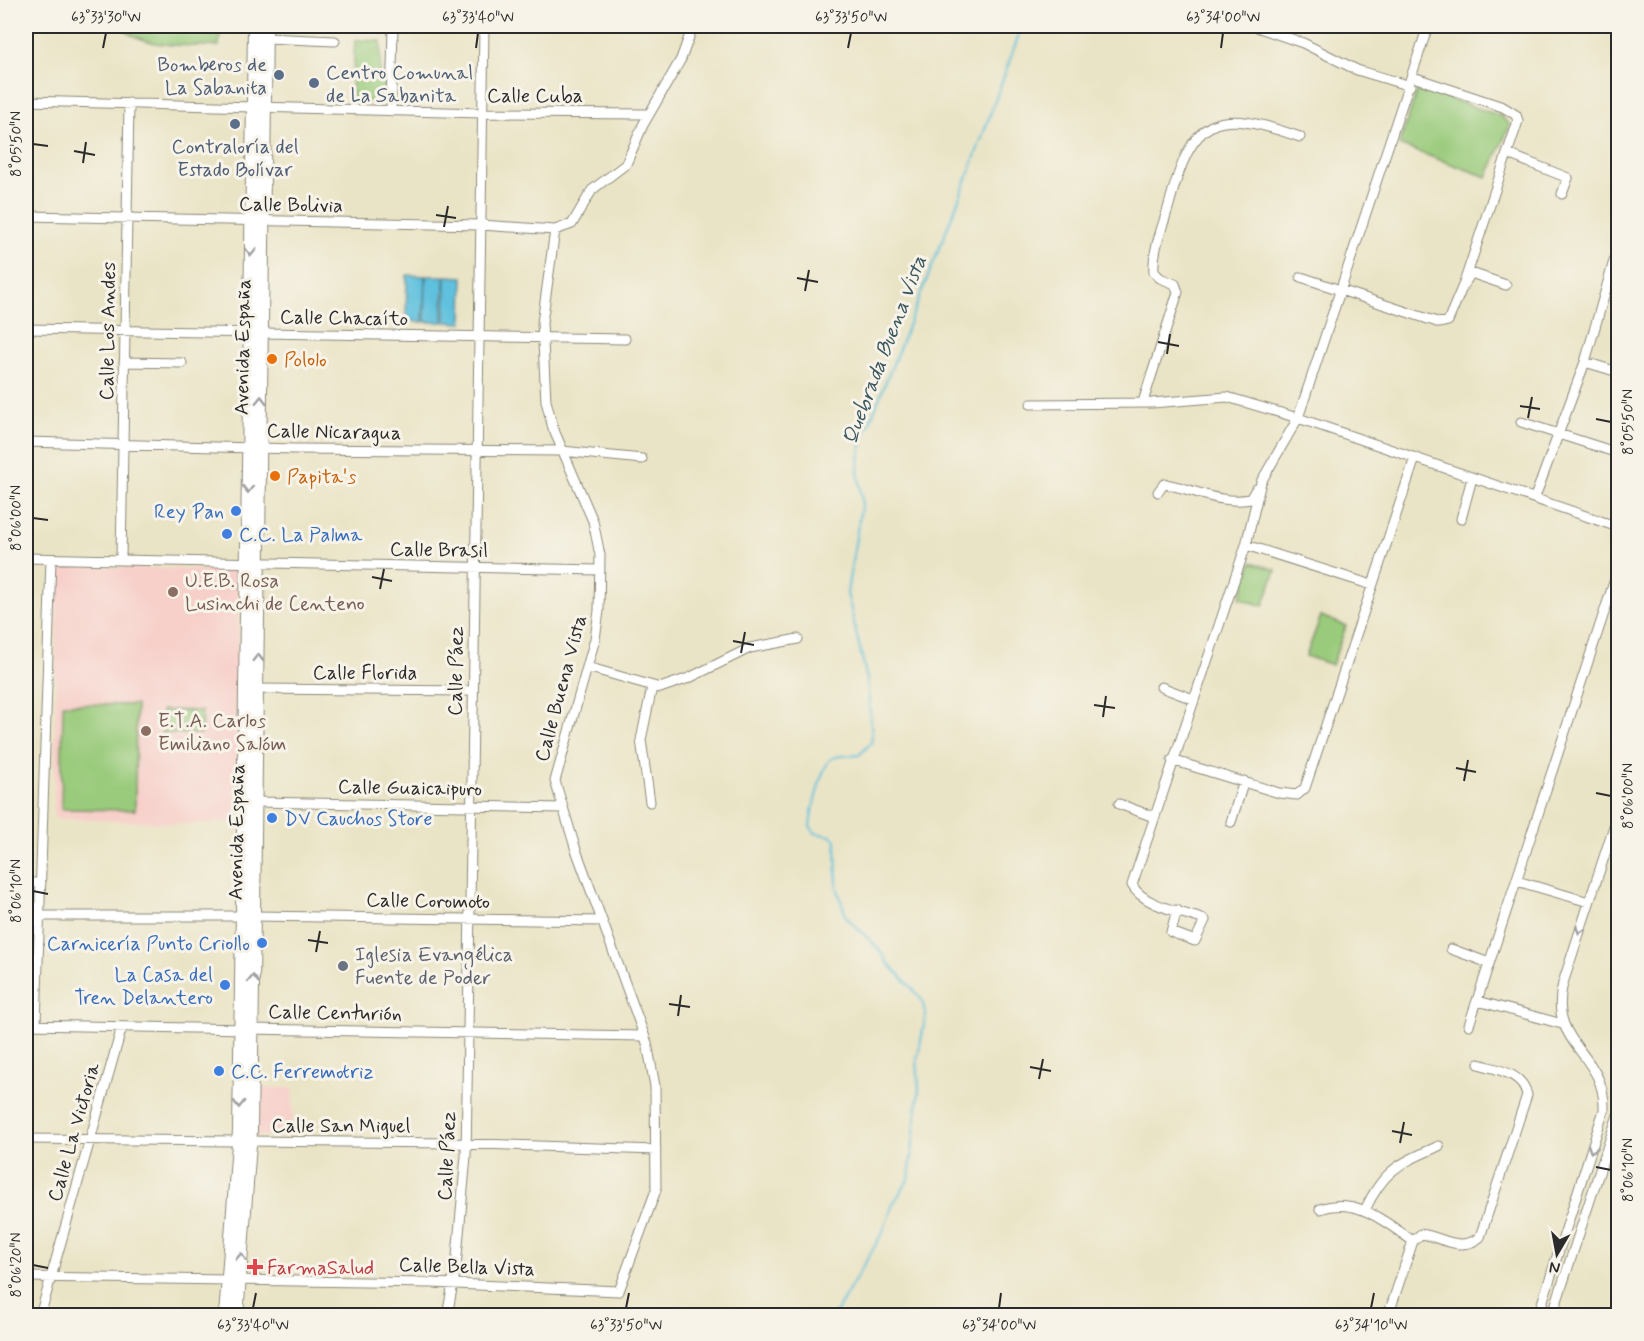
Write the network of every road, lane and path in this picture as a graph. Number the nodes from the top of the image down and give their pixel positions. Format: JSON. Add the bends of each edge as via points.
{"nodes":[{"id":1,"x":254,"y":26,"type":"edge"},
{"id":2,"x":393,"y":26,"type":"edge"},
{"id":3,"x":484,"y":26,"type":"edge"},
{"id":4,"x":693,"y":26,"type":"edge"},
{"id":5,"x":1254,"y":26,"type":"edge"},
{"id":6,"x":1428,"y":26,"type":"edge"},
{"id":7,"x":266,"y":32,"type":"edge"},
{"id":8,"x":334,"y":41,"type":"dead end"},
{"id":9,"x":1412,"y":81,"type":"junction"},
{"id":10,"x":26,"y":101,"type":"edge"},
{"id":11,"x":129,"y":103,"type":"junction"},
{"id":12,"x":259,"y":107,"type":"junction"},
{"id":13,"x":392,"y":111,"type":"junction"},
{"id":14,"x":482,"y":113,"type":"junction"},
{"id":15,"x":649,"y":114,"type":"junction"},
{"id":16,"x":1300,"y":137,"type":"dead end"},
{"id":17,"x":1508,"y":154,"type":"junction"},
{"id":18,"x":1562,"y":194,"type":"dead end"},
{"id":19,"x":26,"y":216,"type":"edge"},
{"id":20,"x":127,"y":218,"type":"junction"},
{"id":21,"x":258,"y":221,"type":"junction"},
{"id":22,"x":481,"y":225,"type":"junction"},
{"id":23,"x":555,"y":230,"type":"junction"},
{"id":24,"x":1618,"y":247,"type":"edge"},
{"id":25,"x":1301,"y":277,"type":"dead end"},
{"id":26,"x":1464,"y":283,"type":"junction"},
{"id":27,"x":1506,"y":285,"type":"dead end"},
{"id":28,"x":1342,"y":290,"type":"junction"},
{"id":29,"x":26,"y":329,"type":"edge"},
{"id":30,"x":125,"y":330,"type":"junction"},
{"id":31,"x":256,"y":333,"type":"junction"},
{"id":32,"x":478,"y":338,"type":"junction"},
{"id":33,"x":542,"y":339,"type":"junction"},
{"id":34,"x":626,"y":339,"type":"dead end"},
{"id":35,"x":124,"y":362,"type":"junction"},
{"id":36,"x":1585,"y":362,"type":"junction"},
{"id":37,"x":182,"y":363,"type":"dead end"},
{"id":38,"x":1618,"y":372,"type":"edge"},
{"id":39,"x":1143,"y":402,"type":"junction"},
{"id":40,"x":1031,"y":404,"type":"dead end"},
{"id":41,"x":1298,"y":418,"type":"junction"},
{"id":42,"x":1521,"y":422,"type":"dead end"},
{"id":43,"x":1560,"y":435,"type":"junction"},
{"id":44,"x":26,"y":442,"type":"edge"},
{"id":45,"x":123,"y":444,"type":"junction"},
{"id":46,"x":255,"y":448,"type":"junction"},
{"id":47,"x":477,"y":451,"type":"junction"},
{"id":48,"x":562,"y":451,"type":"junction"},
{"id":49,"x":1618,"y":453,"type":"edge"},
{"id":50,"x":642,"y":459,"type":"dead end"},
{"id":51,"x":1415,"y":459,"type":"junction"},
{"id":52,"x":1472,"y":478,"type":"junction"},
{"id":53,"x":1261,"y":482,"type":"junction"},
{"id":54,"x":1158,"y":492,"type":"dead end"},
{"id":55,"x":1535,"y":497,"type":"junction"},
{"id":56,"x":1461,"y":519,"type":"dead end"},
{"id":57,"x":1618,"y":527,"type":"edge"},
{"id":58,"x":1246,"y":545,"type":"junction"},
{"id":59,"x":26,"y":558,"type":"edge"},
{"id":60,"x":51,"y":559,"type":"junction"},
{"id":61,"x":121,"y":560,"type":"junction"},
{"id":62,"x":253,"y":563,"type":"junction"},
{"id":63,"x":475,"y":568,"type":"junction"},
{"id":64,"x":600,"y":570,"type":"junction"},
{"id":65,"x":1618,"y":570,"type":"edge"},
{"id":66,"x":1372,"y":585,"type":"junction"},
{"id":67,"x":798,"y":639,"type":"dead end"},
{"id":68,"x":587,"y":667,"type":"junction"},
{"id":69,"x":652,"y":687,"type":"junction"},
{"id":70,"x":1161,"y":687,"type":"dead end"},
{"id":71,"x":257,"y":689,"type":"junction"},
{"id":72,"x":472,"y":691,"type":"junction"},
{"id":73,"x":1193,"y":699,"type":"junction"},
{"id":74,"x":1172,"y":760,"type":"junction"},
{"id":75,"x":1244,"y":781,"type":"junction"},
{"id":76,"x":256,"y":802,"type":"junction"},
{"id":77,"x":650,"y":802,"type":"dead end"},
{"id":78,"x":1119,"y":804,"type":"dead end"},
{"id":79,"x":470,"y":806,"type":"junction"},
{"id":80,"x":563,"y":808,"type":"junction"},
{"id":81,"x":1618,"y":814,"type":"edge"},
{"id":82,"x":1154,"y":817,"type":"junction"},
{"id":83,"x":1231,"y":822,"type":"dead end"},
{"id":84,"x":1517,"y":881,"type":"junction"},
{"id":85,"x":26,"y":883,"type":"edge"},
{"id":86,"x":41,"y":883,"type":"junction"},
{"id":87,"x":1589,"y":902,"type":"junction"},
{"id":88,"x":1177,"y":910,"type":"dead end"},
{"id":89,"x":40,"y":916,"type":"junction"},
{"id":90,"x":248,"y":916,"type":"junction"},
{"id":91,"x":469,"y":919,"type":"junction"},
{"id":92,"x":602,"y":921,"type":"junction"},
{"id":93,"x":1451,"y":949,"type":"dead end"},
{"id":94,"x":1489,"y":963,"type":"junction"},
{"id":95,"x":1478,"y":1001,"type":"junction"},
{"id":96,"x":1562,"y":1024,"type":"junction"},
{"id":97,"x":26,"y":1025,"type":"edge"},
{"id":98,"x":36,"y":1025,"type":"junction"},
{"id":99,"x":1469,"y":1025,"type":"dead end"},
{"id":100,"x":122,"y":1027,"type":"junction"},
{"id":101,"x":246,"y":1029,"type":"junction"},
{"id":102,"x":468,"y":1033,"type":"junction"},
{"id":103,"x":644,"y":1036,"type":"junction"},
{"id":104,"x":1479,"y":1064,"type":"dead end"},
{"id":105,"x":1618,"y":1115,"type":"edge"},
{"id":106,"x":26,"y":1139,"type":"edge"},
{"id":107,"x":89,"y":1140,"type":"junction"},
{"id":108,"x":244,"y":1142,"type":"junction"},
{"id":109,"x":466,"y":1144,"type":"junction"},
{"id":110,"x":1439,"y":1146,"type":"dead end"},
{"id":111,"x":656,"y":1150,"type":"junction"},
{"id":112,"x":1320,"y":1209,"type":"dead end"},
{"id":113,"x":1365,"y":1210,"type":"junction"},
{"id":114,"x":1413,"y":1241,"type":"junction"},
{"id":115,"x":26,"y":1277,"type":"edge"},
{"id":116,"x":51,"y":1277,"type":"junction"},
{"id":117,"x":234,"y":1280,"type":"junction"},
{"id":118,"x":454,"y":1283,"type":"junction"},
{"id":119,"x":619,"y":1291,"type":"joint"},
{"id":120,"x":40,"y":1316,"type":"edge"},
{"id":121,"x":225,"y":1316,"type":"edge"},
{"id":122,"x":237,"y":1316,"type":"edge"},
{"id":123,"x":447,"y":1316,"type":"edge"},
{"id":124,"x":1388,"y":1316,"type":"edge"},
{"id":125,"x":1538,"y":1316,"type":"edge"},
{"id":126,"x":1552,"y":1316,"type":"edge"}],
"edges":[{"from":1,"to":12,"type":"main road","name":"Avenida España"},
{"from":2,"to":13,"type":"street"},
{"from":3,"to":14,"type":"street","name":"Calle Páez"},
{"from":4,"to":15,"type":"street","via":[[681,59]]},
{"from":5,"to":9,"type":"street","via":[[1303,43],[1357,70]]},
{"from":6,"to":9,"type":"street"},
{"from":7,"to":8,"type":"street"},
{"from":7,"to":12,"type":"main road","name":"Avenida España"},
{"from":9,"to":17,"type":"street","via":[[1476,97],[1516,115],[1518,121]]},
{"from":9,"to":28,"type":"street"},
{"from":10,"to":11,"type":"street","name":"Calle Cuba"},
{"from":11,"to":12,"type":"street","name":"Calle Cuba"},
{"from":11,"to":20,"type":"street","name":"Calle Los Andes"},
{"from":12,"to":13,"type":"street","name":"Calle Cuba"},
{"from":12,"to":21,"type":"main road","name":"Avenida España"},
{"from":13,"to":14,"type":"street","name":"Calle Cuba"},
{"from":14,"to":15,"type":"street","name":"Calle Cuba"},
{"from":14,"to":22,"type":"street","name":"Calle Páez"},
{"from":15,"to":23,"type":"street","via":[[624,168],[592,190],[572,224]]},
{"from":16,"to":39,"type":"street","via":[[1259,123],[1232,119],[1207,129],[1190,148],[1173,188],[1155,254],[1155,275],[1175,284],[1178,292]]},
{"from":17,"to":18,"type":"street","via":[[1568,178]]},
{"from":17,"to":26,"type":"street"},
{"from":19,"to":20,"type":"street","name":"Calle Bolivia"},
{"from":20,"to":21,"type":"street","name":"Calle Bolivia"},
{"from":20,"to":30,"type":"street","name":"Calle Los Andes"},
{"from":21,"to":22,"type":"street","name":"Calle Bolivia"},
{"from":21,"to":31,"type":"main road","name":"Avenida España"},
{"from":22,"to":23,"type":"street","name":"Calle Bolivia"},
{"from":22,"to":32,"type":"street","name":"Calle Páez"},
{"from":23,"to":33,"type":"street","name":"Calle Buena Vista"},
{"from":24,"to":36,"type":"street"},
{"from":25,"to":28,"type":"street"},
{"from":26,"to":27,"type":"street","via":[[1471,273]]},
{"from":26,"to":28,"type":"street","via":[[1448,321],[1440,323]]},
{"from":28,"to":41,"type":"street"},
{"from":29,"to":30,"type":"street","name":"Calle Chacaíto"},
{"from":30,"to":31,"type":"street","name":"Calle Chacaíto"},
{"from":30,"to":35,"type":"street","name":"Calle Los Andes"},
{"from":31,"to":32,"type":"street","name":"Calle Chacaíto"},
{"from":31,"to":46,"type":"main road","name":"Avenida España"},
{"from":32,"to":33,"type":"street","name":"Calle Chacaíto"},
{"from":32,"to":47,"type":"street","name":"Calle Páez"},
{"from":33,"to":34,"type":"street","name":"Calle Chacaíto"},
{"from":33,"to":48,"type":"street","name":"Calle Buena Vista","via":[[546,401]]},
{"from":35,"to":37,"type":"street"},
{"from":35,"to":45,"type":"street","name":"Calle Los Andes"},
{"from":36,"to":38,"type":"street"},
{"from":36,"to":43,"type":"street"},
{"from":39,"to":40,"type":"street"},
{"from":39,"to":41,"type":"street","via":[[1227,397]]},
{"from":41,"to":51,"type":"street"},
{"from":41,"to":53,"type":"street"},
{"from":42,"to":43,"type":"street"},
{"from":43,"to":49,"type":"street"},
{"from":43,"to":55,"type":"street"},
{"from":44,"to":45,"type":"street","name":"Calle Nicaragua"},
{"from":45,"to":46,"type":"street","name":"Calle Nicaragua"},
{"from":45,"to":61,"type":"street","name":"Calle Los Andes"},
{"from":46,"to":47,"type":"street","name":"Calle Nicaragua"},
{"from":46,"to":62,"type":"main road","name":"Avenida España"},
{"from":47,"to":48,"type":"street","name":"Calle Nicaragua"},
{"from":47,"to":63,"type":"street","name":"Calle Páez"},
{"from":48,"to":50,"type":"street","name":"Calle Nicaragua"},
{"from":48,"to":64,"type":"street","name":"Calle Buena Vista","via":[[597,533]]},
{"from":51,"to":52,"type":"street"},
{"from":51,"to":66,"type":"street"},
{"from":52,"to":55,"type":"street"},
{"from":52,"to":56,"type":"street"},
{"from":53,"to":54,"type":"street","via":[[1250,499],[1238,501],[1206,497],[1164,483]]},
{"from":53,"to":58,"type":"street"},
{"from":55,"to":57,"type":"street"},
{"from":58,"to":66,"type":"street"},
{"from":58,"to":73,"type":"street"},
{"from":59,"to":60,"type":"street","name":"Calle Brasil"},
{"from":60,"to":61,"type":"street","name":"Calle Brasil"},
{"from":60,"to":86,"type":"street"},
{"from":61,"to":62,"type":"street","name":"Calle Brasil"},
{"from":62,"to":63,"type":"street","name":"Calle Brasil"},
{"from":71,"to":62,"type":"main road","name":"Avenida España","one_way":true},
{"from":62,"to":90,"type":"main road","name":"Avenida España"},
{"from":63,"to":64,"type":"street","name":"Calle Brasil"},
{"from":63,"to":72,"type":"street","name":"Calle Páez"},
{"from":64,"to":68,"type":"street","name":"Calle Buena Vista","via":[[598,617]]},
{"from":65,"to":84,"type":"street"},
{"from":66,"to":75,"type":"street","via":[[1305,788],[1297,795],[1279,793]]},
{"from":67,"to":69,"type":"street","via":[[757,646],[666,687]]},
{"from":68,"to":69,"type":"street"},
{"from":68,"to":80,"type":"street","name":"Calle Buena Vista","via":[[556,771]]},
{"from":69,"to":77,"type":"street","via":[[641,740]]},
{"from":70,"to":73,"type":"street"},
{"from":71,"to":72,"type":"street","name":"Calle Florida"},
{"from":71,"to":76,"type":"main road","name":"Avenida España"},
{"from":72,"to":79,"type":"street","name":"Calle Páez"},
{"from":73,"to":74,"type":"street"},
{"from":74,"to":75,"type":"street"},
{"from":74,"to":82,"type":"street"},
{"from":75,"to":83,"type":"street"},
{"from":76,"to":79,"type":"street","name":"Calle Guaicaipuro"},
{"from":76,"to":90,"type":"main road","name":"Avenida España"},
{"from":78,"to":82,"type":"street"},
{"from":79,"to":80,"type":"street","name":"Calle Guaicaipuro"},
{"from":79,"to":91,"type":"street","name":"Calle Páez"},
{"from":80,"to":92,"type":"street","name":"Calle Buena Vista"},
{"from":81,"to":87,"type":"street"},
{"from":82,"to":88,"type":"street","via":[[1132,885],[1146,898]]},
{"from":84,"to":87,"type":"street"},
{"from":84,"to":94,"type":"street"},
{"from":85,"to":86,"type":"street"},
{"from":86,"to":89,"type":"street"},
{"from":87,"to":96,"type":"street","one_way":true,"via":[[1561,988]]},
{"from":89,"to":90,"type":"street","name":"Calle Coromoto"},
{"from":89,"to":98,"type":"street"},
{"from":90,"to":91,"type":"street","name":"Calle Coromoto"},
{"from":90,"to":101,"type":"main road","name":"Avenida España"},
{"from":91,"to":92,"type":"street","name":"Calle Coromoto"},
{"from":91,"to":102,"type":"street","name":"Calle Páez"},
{"from":92,"to":103,"type":"street","name":"Calle Buena Vista"},
{"from":93,"to":94,"type":"street"},
{"from":94,"to":95,"type":"street"},
{"from":95,"to":96,"type":"street"},
{"from":95,"to":99,"type":"street"},
{"from":96,"to":125,"type":"street","one_way":true,"via":[[1595,1068],[1603,1090],[1604,1110]]},
{"from":97,"to":98,"type":"street","name":"Calle Centurión"},
{"from":98,"to":100,"type":"street","name":"Calle Centurión"},
{"from":100,"to":101,"type":"street","name":"Calle Centurión"},
{"from":100,"to":107,"type":"street","name":"Calle La Victoria"},
{"from":101,"to":102,"type":"street","name":"Calle Centurión"},
{"from":101,"to":108,"type":"main road","name":"Avenida España"},
{"from":102,"to":103,"type":"street","name":"Calle Centurión"},
{"from":102,"to":109,"type":"street","name":"Calle Páez"},
{"from":103,"to":111,"type":"street","name":"Calle Buena Vista","via":[[654,1073]]},
{"from":104,"to":114,"type":"street","via":[[1515,1076],[1522,1081],[1527,1095],[1480,1237],[1462,1246],[1420,1234]]},
{"from":105,"to":126,"type":"street"},
{"from":106,"to":107,"type":"street","name":"Calle San Miguel"},
{"from":107,"to":108,"type":"street","name":"Calle San Miguel"},
{"from":107,"to":116,"type":"street","name":"Calle La Victoria"},
{"from":108,"to":109,"type":"street","name":"Calle San Miguel"},
{"from":108,"to":117,"type":"main road","name":"Avenida España"},
{"from":109,"to":111,"type":"street","name":"Calle San Miguel"},
{"from":109,"to":118,"type":"street","name":"Calle Páez"},
{"from":110,"to":113,"type":"street","via":[[1396,1165],[1374,1190]]},
{"from":111,"to":119,"type":"street","name":"Calle Buena Vista","via":[[654,1198]]},
{"from":112,"to":113,"type":"street","via":[[1350,1205]]},
{"from":113,"to":114,"type":"street"},
{"from":114,"to":124,"type":"street"},
{"from":115,"to":116,"type":"street","name":"Calle Bella Vista"},
{"from":116,"to":117,"type":"street","name":"Calle Bella Vista"},
{"from":116,"to":120,"type":"street","name":"Calle La Victoria"},
{"from":117,"to":118,"type":"street","name":"Calle Bella Vista"},
{"from":117,"to":121,"type":"main road","name":"Avenida España"},
{"from":117,"to":122,"type":"main road","name":"Avenida España"},
{"from":118,"to":119,"type":"street","name":"Calle Bella Vista"},
{"from":118,"to":123,"type":"street","name":"Calle Páez"}]}
